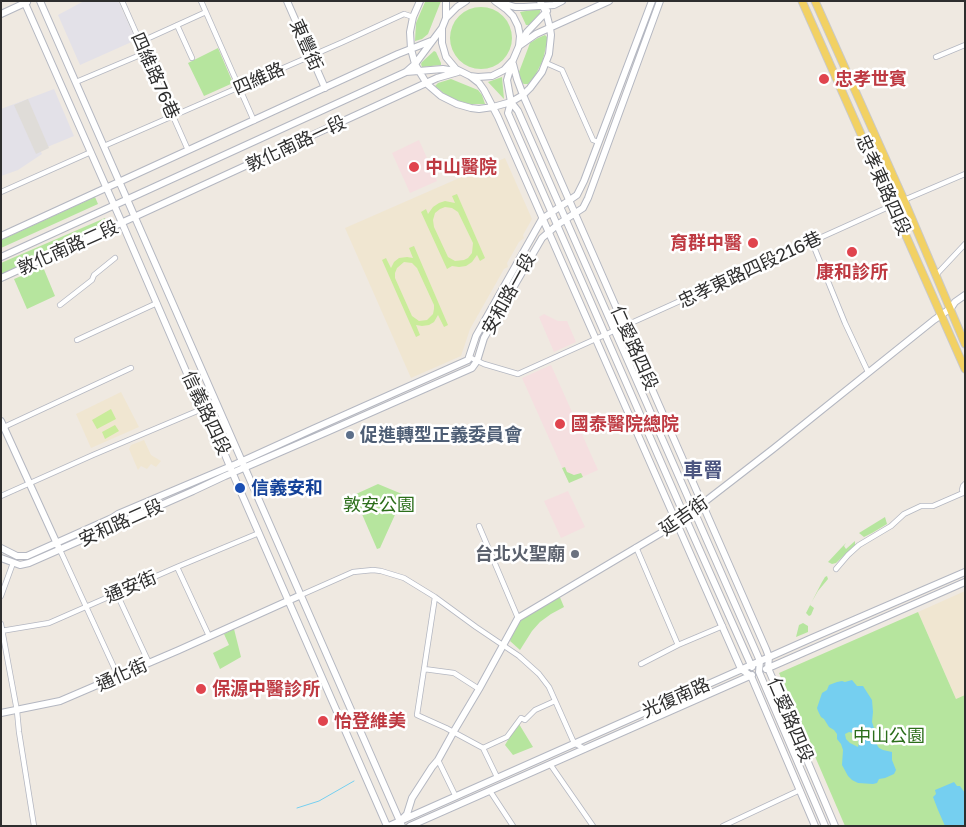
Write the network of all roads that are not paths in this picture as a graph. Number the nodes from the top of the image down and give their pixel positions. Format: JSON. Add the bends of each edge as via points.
{"nodes":[{"id":1,"x":40,"y":1,"type":"edge"},
{"id":2,"x":122,"y":1,"type":"edge"},
{"id":3,"x":201,"y":1,"type":"edge"},
{"id":4,"x":287,"y":1,"type":"edge"},
{"id":5,"x":420,"y":1,"type":"edge"},
{"id":6,"x":446,"y":1,"type":"edge"},
{"id":7,"x":466,"y":1,"type":"edge"},
{"id":8,"x":515,"y":1,"type":"edge"},
{"id":9,"x":562,"y":1,"type":"edge"},
{"id":10,"x":609,"y":1,"type":"edge"},
{"id":11,"x":652,"y":1,"type":"edge"},
{"id":12,"x":660,"y":1,"type":"edge"},
{"id":13,"x":802,"y":1,"type":"edge"},
{"id":14,"x":815,"y":1,"type":"edge"},
{"id":15,"x":26,"y":2,"type":"edge"},
{"id":16,"x":496,"y":2,"type":"edge"},
{"id":17,"x":508,"y":5,"type":"junction"},
{"id":18,"x":543,"y":6,"type":"edge"},
{"id":19,"x":206,"y":12,"type":"junction"},
{"id":20,"x":1,"y":14,"type":"edge"},
{"id":21,"x":413,"y":17,"type":"junction"},
{"id":22,"x":446,"y":18,"type":"junction"},
{"id":23,"x":177,"y":25,"type":"junction"},
{"id":24,"x":442,"y":28,"type":"junction"},
{"id":25,"x":550,"y":28,"type":"junction"},
{"id":26,"x":432,"y":41,"type":"junction"},
{"id":27,"x":140,"y":42,"type":"junction"},
{"id":28,"x":965,"y":45,"type":"edge"},
{"id":29,"x":519,"y":46,"type":"junction"},
{"id":30,"x":411,"y":49,"type":"junction"},
{"id":31,"x":145,"y":53,"type":"junction"},
{"id":32,"x":311,"y":56,"type":"junction"},
{"id":33,"x":936,"y":57,"type":"dead end"},
{"id":34,"x":192,"y":58,"type":"dead end"},
{"id":35,"x":513,"y":61,"type":"junction"},
{"id":36,"x":415,"y":64,"type":"junction"},
{"id":37,"x":546,"y":64,"type":"junction"},
{"id":38,"x":419,"y":71,"type":"junction"},
{"id":39,"x":406,"y":72,"type":"junction"},
{"id":40,"x":460,"y":72,"type":"junction"},
{"id":41,"x":470,"y":76,"type":"junction"},
{"id":42,"x":76,"y":82,"type":"junction"},
{"id":43,"x":427,"y":84,"type":"junction"},
{"id":44,"x":239,"y":88,"type":"junction"},
{"id":45,"x":325,"y":88,"type":"junction"},
{"id":46,"x":523,"y":95,"type":"junction"},
{"id":47,"x":511,"y":102,"type":"junction"},
{"id":48,"x":493,"y":108,"type":"junction"},
{"id":49,"x":174,"y":116,"type":"junction"},
{"id":50,"x":254,"y":121,"type":"junction"},
{"id":51,"x":598,"y":142,"type":"junction"},
{"id":52,"x":104,"y":146,"type":"junction"},
{"id":53,"x":188,"y":150,"type":"junction"},
{"id":54,"x":91,"y":152,"type":"junction"},
{"id":55,"x":965,"y":174,"type":"edge"},
{"id":56,"x":120,"y":182,"type":"junction"},
{"id":57,"x":107,"y":188,"type":"junction"},
{"id":58,"x":1,"y":192,"type":"edge"},
{"id":59,"x":127,"y":199,"type":"junction"},
{"id":60,"x":904,"y":200,"type":"junction"},
{"id":61,"x":569,"y":201,"type":"junction"},
{"id":62,"x":114,"y":205,"type":"junction"},
{"id":63,"x":892,"y":205,"type":"junction"},
{"id":64,"x":560,"y":208,"type":"junction"},
{"id":65,"x":552,"y":214,"type":"junction"},
{"id":66,"x":575,"y":214,"type":"junction"},
{"id":67,"x":135,"y":217,"type":"junction"},
{"id":68,"x":542,"y":220,"type":"junction"},
{"id":69,"x":566,"y":220,"type":"junction"},
{"id":70,"x":122,"y":223,"type":"junction"},
{"id":71,"x":557,"y":225,"type":"junction"},
{"id":72,"x":548,"y":232,"type":"junction"},
{"id":73,"x":1,"y":236,"type":"edge"},
{"id":74,"x":812,"y":242,"type":"junction"},
{"id":75,"x":965,"y":244,"type":"edge"},
{"id":76,"x":1,"y":257,"type":"edge"},
{"id":77,"x":115,"y":258,"type":"dead end"},
{"id":78,"x":936,"y":275,"type":"junction"},
{"id":79,"x":1,"y":278,"type":"edge"},
{"id":80,"x":965,"y":295,"type":"edge"},
{"id":81,"x":156,"y":303,"type":"junction"},
{"id":82,"x":60,"y":304,"type":"dead end"},
{"id":83,"x":950,"y":308,"type":"junction"},
{"id":84,"x":940,"y":315,"type":"junction"},
{"id":85,"x":625,"y":327,"type":"junction"},
{"id":86,"x":615,"y":331,"type":"junction"},
{"id":87,"x":606,"y":335,"type":"junction"},
{"id":88,"x":77,"y":340,"type":"dead end"},
{"id":89,"x":596,"y":340,"type":"junction"},
{"id":90,"x":965,"y":344,"type":"edge"},
{"id":91,"x":470,"y":357,"type":"junction"},
{"id":92,"x":477,"y":361,"type":"junction"},
{"id":93,"x":130,"y":368,"type":"dead end"},
{"id":94,"x":965,"y":369,"type":"edge"},
{"id":95,"x":868,"y":372,"type":"junction"},
{"id":96,"x":202,"y":408,"type":"junction"},
{"id":97,"x":3,"y":424,"type":"edge"},
{"id":98,"x":238,"y":467,"type":"junction"},
{"id":99,"x":30,"y":483,"type":"junction"},
{"id":100,"x":965,"y":484,"type":"edge"},
{"id":101,"x":964,"y":493,"type":"edge"},
{"id":102,"x":1,"y":496,"type":"edge"},
{"id":103,"x":703,"y":504,"type":"junction"},
{"id":104,"x":694,"y":510,"type":"junction"},
{"id":105,"x":685,"y":517,"type":"junction"},
{"id":106,"x":676,"y":524,"type":"junction"},
{"id":107,"x":479,"y":526,"type":"dead end"},
{"id":108,"x":259,"y":533,"type":"junction"},
{"id":109,"x":58,"y":546,"type":"junction"},
{"id":110,"x":1,"y":548,"type":"edge"},
{"id":111,"x":636,"y":548,"type":"junction"},
{"id":112,"x":1,"y":558,"type":"edge"},
{"id":113,"x":13,"y":563,"type":"junction"},
{"id":114,"x":177,"y":567,"type":"junction"},
{"id":115,"x":836,"y":569,"type":"dead end"},
{"id":116,"x":965,"y":572,"type":"edge"},
{"id":117,"x":965,"y":582,"type":"edge"},
{"id":118,"x":116,"y":594,"type":"junction"},
{"id":119,"x":301,"y":595,"type":"junction"},
{"id":120,"x":1,"y":596,"type":"edge"},
{"id":121,"x":435,"y":598,"type":"junction"},
{"id":122,"x":288,"y":600,"type":"junction"},
{"id":123,"x":86,"y":606,"type":"junction"},
{"id":124,"x":518,"y":618,"type":"junction"},
{"id":125,"x":1,"y":624,"type":"edge"},
{"id":126,"x":723,"y":626,"type":"junction"},
{"id":127,"x":2,"y":631,"type":"edge"},
{"id":128,"x":209,"y":636,"type":"junction"},
{"id":129,"x":678,"y":645,"type":"junction"},
{"id":130,"x":503,"y":646,"type":"junction"},
{"id":131,"x":769,"y":657,"type":"junction"},
{"id":132,"x":760,"y":661,"type":"junction"},
{"id":133,"x":149,"y":663,"type":"junction"},
{"id":134,"x":641,"y":664,"type":"dead end"},
{"id":135,"x":751,"y":665,"type":"junction"},
{"id":136,"x":768,"y":668,"type":"junction"},
{"id":137,"x":424,"y":669,"type":"junction"},
{"id":138,"x":742,"y":669,"type":"junction"},
{"id":139,"x":759,"y":672,"type":"junction"},
{"id":140,"x":118,"y":676,"type":"junction"},
{"id":141,"x":751,"y":676,"type":"junction"},
{"id":142,"x":479,"y":689,"type":"junction"},
{"id":143,"x":555,"y":701,"type":"junction"},
{"id":144,"x":17,"y":710,"type":"junction"},
{"id":145,"x":1,"y":713,"type":"edge"},
{"id":146,"x":454,"y":731,"type":"junction"},
{"id":147,"x":574,"y":743,"type":"junction"},
{"id":148,"x":483,"y":748,"type":"junction"},
{"id":149,"x":585,"y":749,"type":"junction"},
{"id":150,"x":438,"y":760,"type":"junction"},
{"id":151,"x":550,"y":764,"type":"junction"},
{"id":152,"x":497,"y":777,"type":"junction"},
{"id":153,"x":800,"y":790,"type":"junction"},
{"id":154,"x":490,"y":791,"type":"junction"},
{"id":155,"x":455,"y":795,"type":"junction"},
{"id":156,"x":401,"y":823,"type":"edge"},
{"id":157,"x":34,"y":826,"type":"edge"},
{"id":158,"x":388,"y":826,"type":"edge"},
{"id":159,"x":410,"y":826,"type":"edge"},
{"id":160,"x":513,"y":826,"type":"edge"},
{"id":161,"x":593,"y":826,"type":"edge"},
{"id":162,"x":723,"y":826,"type":"edge"},
{"id":163,"x":815,"y":826,"type":"edge"},
{"id":164,"x":825,"y":826,"type":"edge"},
{"id":165,"x":835,"y":826,"type":"edge"}],
"edges":[{"from":1,"to":42,"type":"main road","name":"信義路四段"},
{"from":2,"to":27,"type":"street","name":"四維路76巷"},
{"from":3,"to":19,"type":"street"},
{"from":4,"to":32,"type":"main road","name":"東豐街"},
{"from":5,"to":21,"type":"main road"},
{"from":6,"to":22,"type":"main road"},
{"from":7,"to":22,"type":"main road"},
{"from":8,"to":17,"type":"main road"},
{"from":9,"to":18,"type":"main road"},
{"from":10,"to":25,"type":"main road"},
{"from":11,"to":51,"type":"main road","name":"安和路一段"},
{"from":12,"to":66,"type":"main road","name":"安和路一段","via":[[588,198]]},
{"from":13,"to":63,"type":"main road","name":"忠孝東路四段"},
{"from":14,"to":60,"type":"main road","name":"忠孝東路四段"},
{"from":15,"to":20,"type":"main road"},
{"from":15,"to":54,"type":"main road","name":"信義路四段"},
{"from":16,"to":17,"type":"main road"},
{"from":16,"to":29,"type":"main road","via":[[513,16],[520,36]]},
{"from":17,"to":18,"type":"main road"},
{"from":18,"to":25,"type":"main road"},
{"from":18,"to":29,"type":"main road"},
{"from":19,"to":23,"type":"street"},
{"from":19,"to":44,"type":"street"},
{"from":21,"to":30,"type":"main road"},
{"from":21,"to":32,"type":"street","name":"四維路","via":[[404,14]]},
{"from":22,"to":24,"type":"main road"},
{"from":23,"to":27,"type":"street"},
{"from":23,"to":34,"type":"street"},
{"from":24,"to":26,"type":"main road","name":"敦化南路一段"},
{"from":24,"to":40,"type":"main road","via":[[443,50],[449,62]]},
{"from":25,"to":29,"type":"main road"},
{"from":25,"to":37,"type":"main road"},
{"from":26,"to":30,"type":"main road"},
{"from":26,"to":36,"type":"main road","name":"敦化南路一段"},
{"from":27,"to":31,"type":"street","name":"四維路76巷"},
{"from":28,"to":33,"type":"street"},
{"from":29,"to":35,"type":"main road"},
{"from":30,"to":36,"type":"main road"},
{"from":30,"to":45,"type":"main road"},
{"from":31,"to":42,"type":"street"},
{"from":31,"to":49,"type":"street","name":"四維路76巷"},
{"from":32,"to":44,"type":"street","name":"四維路"},
{"from":32,"to":45,"type":"main road","name":"東豐街"},
{"from":35,"to":41,"type":"main road","via":[[498,73],[485,77]]},
{"from":35,"to":46,"type":"main road","name":"仁愛路四段"},
{"from":35,"to":47,"type":"main road","name":"仁愛路四段","via":[[507,80]]},
{"from":36,"to":38,"type":"main road"},
{"from":36,"to":39,"type":"main road","name":"敦化南路一段"},
{"from":37,"to":46,"type":"main road","via":[[537,81]]},
{"from":37,"to":51,"type":"street","via":[[562,70],[593,140]]},
{"from":38,"to":39,"type":"main road","name":"敦化南路一段"},
{"from":38,"to":40,"type":"main road","name":"敦化南路一段","via":[[443,69]]},
{"from":38,"to":43,"type":"main road"},
{"from":39,"to":59,"type":"main road","name":"敦化南路一段"},
{"from":40,"to":41,"type":"main road"},
{"from":40,"to":43,"type":"main road","name":"敦化南路一段"},
{"from":41,"to":48,"type":"main road","name":"仁愛路四段","via":[[479,83]]},
{"from":42,"to":52,"type":"main road","name":"信義路四段"},
{"from":43,"to":48,"type":"main road","via":[[457,104]]},
{"from":43,"to":67,"type":"main road","name":"敦化南路一段"},
{"from":44,"to":49,"type":"street","name":"四維路"},
{"from":44,"to":50,"type":"street"},
{"from":45,"to":50,"type":"main road"},
{"from":46,"to":47,"type":"main road"},
{"from":46,"to":61,"type":"main road","name":"仁愛路四段"},
{"from":47,"to":48,"type":"main road"},
{"from":47,"to":64,"type":"main road","name":"仁愛路四段","via":[[517,109]]},
{"from":47,"to":65,"type":"main road","name":"仁愛路四段","via":[[508,113]]},
{"from":48,"to":68,"type":"main road","name":"仁愛路四段"},
{"from":49,"to":52,"type":"street","name":"四維路"},
{"from":49,"to":53,"type":"street","name":"四維路76巷"},
{"from":50,"to":53,"type":"main road"},
{"from":51,"to":61,"type":"main road","name":"安和路一段","via":[[584,181],[577,195]]},
{"from":52,"to":56,"type":"main road","name":"信義路四段"},
{"from":53,"to":56,"type":"main road"},
{"from":54,"to":57,"type":"main road","name":"信義路四段"},
{"from":54,"to":58,"type":"street"},
{"from":55,"to":60,"type":"street","name":"忠孝東路四段216巷"},
{"from":56,"to":57,"type":"main road"},
{"from":56,"to":59,"type":"main road","name":"信義路四段"},
{"from":57,"to":62,"type":"main road","name":"信義路四段"},
{"from":57,"to":73,"type":"main road"},
{"from":59,"to":62,"type":"main road","name":"敦化南路一段"},
{"from":59,"to":67,"type":"main road","name":"信義路四段"},
{"from":60,"to":63,"type":"street","name":"忠孝東路四段216巷"},
{"from":60,"to":78,"type":"main road","name":"忠孝東路四段"},
{"from":61,"to":64,"type":"main road","name":"安和路一段"},
{"from":61,"to":66,"type":"main road","name":"仁愛路四段"},
{"from":62,"to":70,"type":"main road","name":"信義路四段"},
{"from":62,"to":76,"type":"main road","name":"敦化南路二段"},
{"from":63,"to":74,"type":"street","name":"忠孝東路四段216巷"},
{"from":63,"to":84,"type":"main road","name":"忠孝東路四段"},
{"from":64,"to":65,"type":"main road","name":"安和路一段"},
{"from":64,"to":69,"type":"main road","name":"仁愛路四段"},
{"from":65,"to":68,"type":"main road","name":"安和路一段"},
{"from":65,"to":71,"type":"main road","name":"仁愛路四段"},
{"from":66,"to":69,"type":"main road","name":"安和路一段"},
{"from":66,"to":85,"type":"main road","name":"仁愛路四段"},
{"from":67,"to":70,"type":"main road","name":"敦化南路二段"},
{"from":67,"to":98,"type":"main road","name":"信義路四段"},
{"from":68,"to":72,"type":"main road","name":"仁愛路四段"},
{"from":68,"to":91,"type":"main road","name":"安和路一段","via":[[476,336]]},
{"from":69,"to":71,"type":"main road","name":"安和路一段"},
{"from":69,"to":86,"type":"main road","name":"仁愛路四段"},
{"from":70,"to":79,"type":"main road","name":"敦化南路二段"},
{"from":70,"to":81,"type":"main road","name":"信義路四段"},
{"from":71,"to":72,"type":"main road","name":"安和路一段"},
{"from":71,"to":87,"type":"main road","name":"仁愛路四段"},
{"from":72,"to":89,"type":"main road","name":"仁愛路四段"},
{"from":72,"to":92,"type":"main road","name":"安和路一段","via":[[536,246],[484,338]]},
{"from":74,"to":85,"type":"street","name":"忠孝東路四段216巷"},
{"from":74,"to":95,"type":"street"},
{"from":75,"to":78,"type":"street"},
{"from":77,"to":82,"type":"street"},
{"from":78,"to":83,"type":"main road","name":"忠孝東路四段"},
{"from":80,"to":83,"type":"main road","name":"延吉街"},
{"from":81,"to":88,"type":"street"},
{"from":81,"to":96,"type":"main road","name":"信義路四段"},
{"from":83,"to":84,"type":"main road","name":"延吉街"},
{"from":83,"to":90,"type":"main road","name":"忠孝東路四段"},
{"from":84,"to":94,"type":"main road","name":"忠孝東路四段"},
{"from":84,"to":95,"type":"main road","name":"延吉街"},
{"from":85,"to":86,"type":"street","name":"忠孝東路四段216巷"},
{"from":85,"to":103,"type":"main road","name":"仁愛路四段"},
{"from":86,"to":87,"type":"street","name":"忠孝東路四段216巷"},
{"from":86,"to":104,"type":"main road","name":"仁愛路四段"},
{"from":87,"to":89,"type":"street","name":"忠孝東路四段216巷"},
{"from":87,"to":105,"type":"main road","name":"仁愛路四段"},
{"from":89,"to":92,"type":"street","name":"忠孝東路四段216巷","via":[[518,374]]},
{"from":89,"to":106,"type":"main road","name":"仁愛路四段"},
{"from":91,"to":92,"type":"street","name":"忠孝東路四段216巷"},
{"from":91,"to":98,"type":"main road","via":[[313,428]]},
{"from":92,"to":98,"type":"main road","via":[[470,369]]},
{"from":93,"to":97,"type":"street"},
{"from":95,"to":103,"type":"main road","name":"延吉街"},
{"from":96,"to":98,"type":"main road","name":"信義路四段"},
{"from":96,"to":99,"type":"street"},
{"from":97,"to":99,"type":"main road"},
{"from":98,"to":108,"type":"main road","name":"信義路四段"},
{"from":98,"to":109,"type":"main road","name":"安和路二段"},
{"from":98,"to":119,"type":"main road","name":"信義路四段"},
{"from":99,"to":102,"type":"street"},
{"from":99,"to":109,"type":"main road"},
{"from":100,"to":101,"type":"street","via":[[962,488]]},
{"from":101,"to":115,"type":"street","via":[[904,514],[891,526],[859,545]]},
{"from":103,"to":104,"type":"main road","name":"延吉街"},
{"from":103,"to":131,"type":"main road","name":"仁愛路四段"},
{"from":104,"to":105,"type":"main road","name":"延吉街"},
{"from":104,"to":132,"type":"main road","name":"仁愛路四段"},
{"from":105,"to":106,"type":"main road","name":"延吉街"},
{"from":105,"to":135,"type":"main road","name":"仁愛路四段"},
{"from":106,"to":111,"type":"main road","name":"延吉街"},
{"from":106,"to":126,"type":"main road","name":"仁愛路四段"},
{"from":107,"to":124,"type":"street"},
{"from":108,"to":114,"type":"street","name":"通安街"},
{"from":108,"to":122,"type":"main road","name":"信義路四段"},
{"from":109,"to":110,"type":"main road","name":"安和路二段","via":[[22,557]]},
{"from":109,"to":113,"type":"main road","name":"安和路二段","via":[[29,563]]},
{"from":109,"to":123,"type":"street"},
{"from":111,"to":124,"type":"main road","name":"延吉街"},
{"from":111,"to":129,"type":"street"},
{"from":112,"to":113,"type":"main road"},
{"from":113,"to":120,"type":"street"},
{"from":114,"to":118,"type":"street","name":"通安街"},
{"from":114,"to":128,"type":"street"},
{"from":116,"to":131,"type":"main road","name":"光復南路"},
{"from":117,"to":136,"type":"main road","name":"光復南路"},
{"from":118,"to":123,"type":"street","name":"通安街"},
{"from":118,"to":133,"type":"street"},
{"from":119,"to":121,"type":"street","via":[[353,572],[373,570],[400,576]]},
{"from":119,"to":122,"type":"main road","name":"通化街"},
{"from":119,"to":156,"type":"main road","name":"信義路四段"},
{"from":121,"to":130,"type":"street"},
{"from":121,"to":137,"type":"street"},
{"from":122,"to":128,"type":"main road","name":"通化街"},
{"from":122,"to":158,"type":"main road","name":"信義路四段"},
{"from":123,"to":127,"type":"street","name":"通安街","via":[[49,623]]},
{"from":123,"to":140,"type":"street"},
{"from":124,"to":130,"type":"main road"},
{"from":125,"to":127,"type":"street"},
{"from":126,"to":129,"type":"street"},
{"from":126,"to":138,"type":"main road","name":"仁愛路四段"},
{"from":127,"to":144,"type":"street"},
{"from":128,"to":133,"type":"main road","name":"通化街"},
{"from":129,"to":134,"type":"street"},
{"from":130,"to":142,"type":"main road"},
{"from":130,"to":143,"type":"street","via":[[539,674]]},
{"from":131,"to":132,"type":"main road","name":"光復南路"},
{"from":131,"to":136,"type":"main road","name":"仁愛路四段"},
{"from":132,"to":135,"type":"main road","name":"光復南路"},
{"from":132,"to":139,"type":"main road","name":"仁愛路四段"},
{"from":133,"to":140,"type":"main road","name":"通化街"},
{"from":135,"to":138,"type":"main road","name":"光復南路"},
{"from":135,"to":139,"type":"main road","name":"仁愛路四段"},
{"from":136,"to":139,"type":"main road","name":"光復南路"},
{"from":136,"to":165,"type":"main road","name":"仁愛路四段"},
{"from":137,"to":142,"type":"street","via":[[454,673]]},
{"from":137,"to":146,"type":"street","via":[[417,715]]},
{"from":138,"to":141,"type":"main road","name":"仁愛路四段"},
{"from":138,"to":147,"type":"main road","name":"光復南路"},
{"from":139,"to":141,"type":"main road","name":"光復南路"},
{"from":139,"to":164,"type":"main road","name":"仁愛路四段"},
{"from":140,"to":144,"type":"main road","name":"通化街","via":[[60,701]]},
{"from":141,"to":149,"type":"main road","name":"光復南路"},
{"from":141,"to":153,"type":"main road","name":"仁愛路四段"},
{"from":142,"to":146,"type":"main road"},
{"from":143,"to":147,"type":"street"},
{"from":143,"to":148,"type":"street","via":[[535,710],[524,720],[521,718],[507,737]]},
{"from":144,"to":145,"type":"main road","name":"通化街"},
{"from":144,"to":157,"type":"street"},
{"from":146,"to":148,"type":"street"},
{"from":146,"to":150,"type":"main road"},
{"from":147,"to":149,"type":"street"},
{"from":147,"to":152,"type":"main road","name":"光復南路"},
{"from":148,"to":152,"type":"street"},
{"from":149,"to":151,"type":"main road","name":"光復南路"},
{"from":150,"to":155,"type":"street"},
{"from":150,"to":156,"type":"main road","via":[[412,798]]},
{"from":151,"to":154,"type":"main road","name":"光復南路"},
{"from":151,"to":161,"type":"street"},
{"from":152,"to":155,"type":"main road","name":"光復南路"},
{"from":153,"to":162,"type":"street"},
{"from":153,"to":163,"type":"main road","name":"仁愛路四段"},
{"from":154,"to":159,"type":"main road","name":"光復南路"},
{"from":154,"to":160,"type":"street"},
{"from":155,"to":156,"type":"main road","name":"光復南路"},
{"from":156,"to":158,"type":"main road","name":"光復南路"}]}
